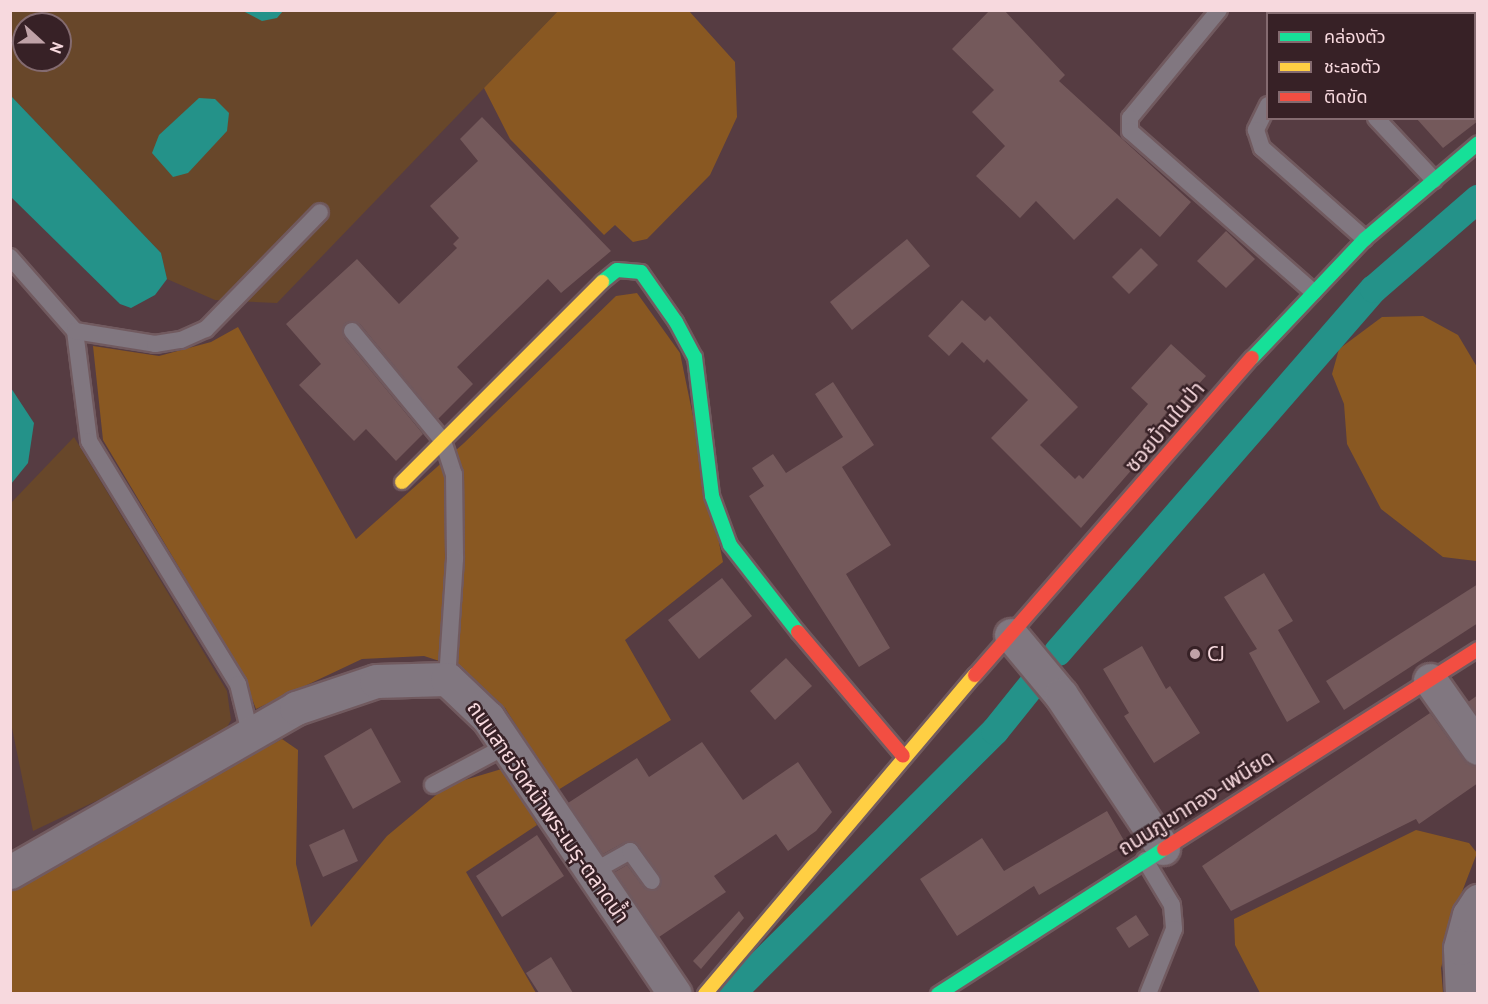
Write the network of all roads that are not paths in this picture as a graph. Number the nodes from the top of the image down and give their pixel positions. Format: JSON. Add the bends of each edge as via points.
{"nodes":[{"id":1,"x":1219,"y":10,"type":"edge"},
{"id":2,"x":1266,"y":109,"type":"edge"},
{"id":3,"x":1378,"y":120,"type":"edge"},
{"id":4,"x":1478,"y":143,"type":"edge"},
{"id":5,"x":1434,"y":180,"type":"junction"},
{"id":6,"x":320,"y":212,"type":"dead end"},
{"id":7,"x":1365,"y":239,"type":"junction"},
{"id":8,"x":10,"y":257,"type":"edge"},
{"id":9,"x":1313,"y":292,"type":"junction"},
{"id":10,"x":75,"y":331,"type":"junction"},
{"id":11,"x":352,"y":331,"type":"dead end"},
{"id":12,"x":442,"y":441,"type":"junction"},
{"id":13,"x":402,"y":482,"type":"dead end"},
{"id":14,"x":1011,"y":635,"type":"junction"},
{"id":15,"x":1478,"y":649,"type":"edge"},
{"id":16,"x":447,"y":679,"type":"junction"},
{"id":17,"x":1430,"y":680,"type":"junction"},
{"id":18,"x":250,"y":733,"type":"junction"},
{"id":19,"x":507,"y":746,"type":"junction"},
{"id":20,"x":1478,"y":748,"type":"edge"},
{"id":21,"x":903,"y":756,"type":"junction"},
{"id":22,"x":433,"y":785,"type":"dead end"},
{"id":23,"x":1154,"y":854,"type":"junction"},
{"id":24,"x":10,"y":872,"type":"edge"},
{"id":25,"x":591,"y":873,"type":"junction"},
{"id":26,"x":652,"y":881,"type":"dead end"},
{"id":27,"x":1478,"y":901,"type":"edge"},
{"id":28,"x":675,"y":993,"type":"edge"},
{"id":29,"x":705,"y":993,"type":"edge"},
{"id":30,"x":938,"y":993,"type":"edge"},
{"id":31,"x":1148,"y":993,"type":"edge"},
{"id":32,"x":1462,"y":993,"type":"edge"}],
"edges":[{"from":1,"to":9,"type":"lane","via":[[1130,118],[1130,130]]},
{"from":2,"to":7,"type":"lane","via":[[1256,130],[1262,148]]},
{"from":3,"to":5,"type":"lane"},
{"from":4,"to":5,"type":"street","name":"ซอยบ้านในป่า"},
{"from":5,"to":7,"type":"street","name":"ซอยบ้านในป่า"},
{"from":6,"to":10,"type":"lane","via":[[206,329],[182,340],[155,344]]},
{"from":7,"to":9,"type":"street","name":"ซอยบ้านในป่า"},
{"from":8,"to":10,"type":"lane"},
{"from":9,"to":14,"type":"street","name":"ซอยบ้านในป่า"},
{"from":10,"to":18,"type":"lane","via":[[90,441],[238,684]]},
{"from":11,"to":12,"type":"lane"},
{"from":12,"to":13,"type":"street"},
{"from":12,"to":16,"type":"lane","via":[[454,474],[455,558]]},
{"from":12,"to":21,"type":"street","via":[[581,300],[617,270],[629,268],[640,272],[676,322],[695,357],[712,496],[730,545],[842,688]]},
{"from":14,"to":21,"type":"street","name":"ซอยบ้านในป่า"},
{"from":14,"to":23,"type":"street","via":[[1061,695]]},
{"from":15,"to":17,"type":"street","name":"ถนนภูเขาทอง-เพนียด"},
{"from":16,"to":18,"type":"street","via":[[376,681],[296,708]]},
{"from":16,"to":19,"type":"street","name":"ถนนสายวัดหน้าพระเมรุ-ตลาดน้ำ","via":[[488,718]]},
{"from":17,"to":20,"type":"street"},
{"from":17,"to":23,"type":"street","name":"ถนนภูเขาทอง-เพนียด"},
{"from":18,"to":24,"type":"street"},
{"from":19,"to":22,"type":"lane"},
{"from":19,"to":25,"type":"street","name":"ถนนสายวัดหน้าพระเมรุ-ตลาดน้ำ"},
{"from":21,"to":29,"type":"street","name":"ซอยบ้านในป่า"},
{"from":23,"to":30,"type":"street","name":"ถนนภูเขาทอง-เพนียด"},
{"from":23,"to":31,"type":"lane","via":[[1172,906],[1174,929]]},
{"from":25,"to":26,"type":"lane","via":[[630,851]]},
{"from":25,"to":28,"type":"street","name":"ถนนสายวัดหน้าพระเมรุ-ตลาดน้ำ"},
{"from":27,"to":32,"type":"street","via":[[1469,915],[1460,948]]}]}
